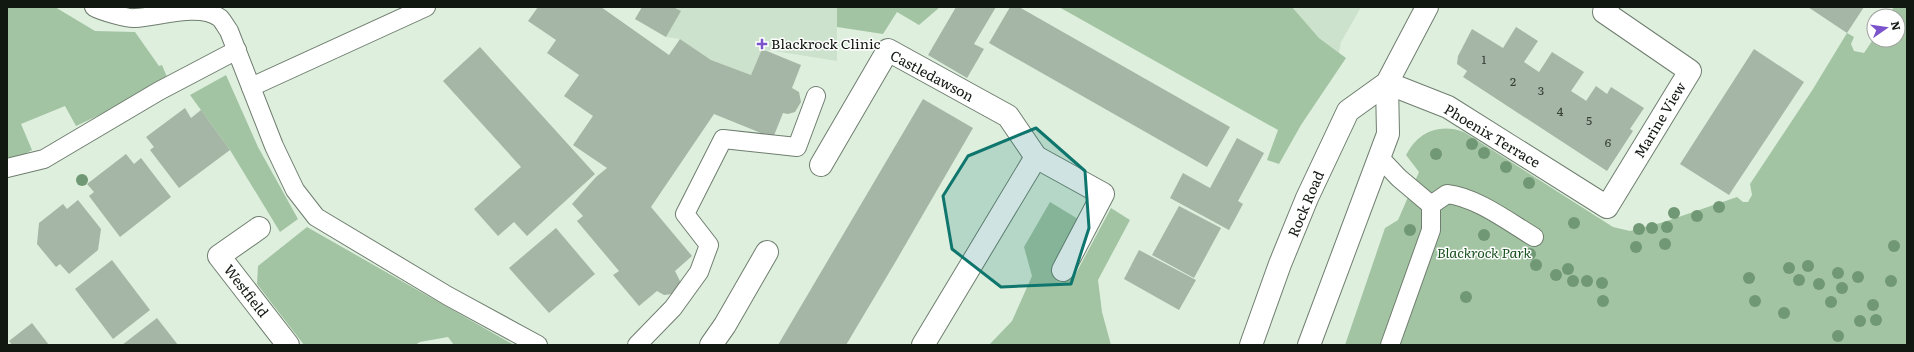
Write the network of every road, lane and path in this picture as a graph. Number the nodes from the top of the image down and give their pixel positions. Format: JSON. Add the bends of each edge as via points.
{"nodes":[{"id":1,"x":94,"y":7,"type":"edge"},
{"id":2,"x":426,"y":7,"type":"edge"},
{"id":3,"x":1427,"y":7,"type":"edge"},
{"id":4,"x":1601,"y":9,"type":"edge"},
{"id":5,"x":237,"y":50,"type":"junction"},
{"id":6,"x":1387,"y":83,"type":"junction"},
{"id":7,"x":251,"y":87,"type":"junction"},
{"id":8,"x":816,"y":96,"type":"dead end"},
{"id":9,"x":1036,"y":157,"type":"junction"},
{"id":10,"x":1379,"y":157,"type":"junction"},
{"id":11,"x":821,"y":165,"type":"dead end"},
{"id":12,"x":7,"y":168,"type":"edge"},
{"id":13,"x":1593,"y":198,"type":"joint"},
{"id":14,"x":1431,"y":205,"type":"junction"},
{"id":15,"x":259,"y":228,"type":"dead end"},
{"id":16,"x":1534,"y":237,"type":"dead end"},
{"id":17,"x":767,"y":252,"type":"dead end"},
{"id":18,"x":1063,"y":270,"type":"dead end"},
{"id":19,"x":288,"y":345,"type":"edge"},
{"id":20,"x":538,"y":345,"type":"edge"},
{"id":21,"x":637,"y":345,"type":"edge"},
{"id":22,"x":711,"y":345,"type":"edge"},
{"id":23,"x":923,"y":345,"type":"edge"},
{"id":24,"x":1251,"y":345,"type":"edge"},
{"id":25,"x":1309,"y":345,"type":"edge"},
{"id":26,"x":1390,"y":345,"type":"edge"}],
"edges":[{"from":1,"to":5,"type":"lane","via":[[134,19],[164,13],[197,11],[212,14],[225,25]]},
{"from":2,"to":7,"type":"lane"},
{"from":3,"to":6,"type":"street","name":"Rock Road"},
{"from":4,"to":13,"type":"street","name":"Marine View","via":[[1690,71],[1607,208]]},
{"from":5,"to":7,"type":"lane"},
{"from":5,"to":12,"type":"lane","via":[[159,91],[44,158]]},
{"from":6,"to":10,"type":"street","name":"Rock Road","via":[[1388,134]]},
{"from":6,"to":13,"type":"street","name":"Phoenix Terrace","via":[[1448,107]]},
{"from":6,"to":24,"type":"street","name":"Rock Road","via":[[1348,111],[1307,198]]},
{"from":7,"to":20,"type":"lane","via":[[274,146],[296,190],[316,217],[448,296]]},
{"from":8,"to":21,"type":"lane","via":[[797,147],[723,139],[685,214],[709,245],[699,272],[673,308]]},
{"from":9,"to":11,"type":"street","name":"Castledawson","via":[[1008,116],[888,50]]},
{"from":9,"to":18,"type":"street","name":"Castledawson","via":[[1103,194]]},
{"from":9,"to":23,"type":"street"},
{"from":10,"to":14,"type":"lane"},
{"from":10,"to":25,"type":"street","name":"Rock Road"},
{"from":14,"to":16,"type":"lane","via":[[1447,194],[1458,195]]},
{"from":14,"to":26,"type":"lane","via":[[1430,230]]},
{"from":15,"to":19,"type":"street","name":"Westfield","via":[[219,256]]},
{"from":17,"to":22,"type":"street"}]}
